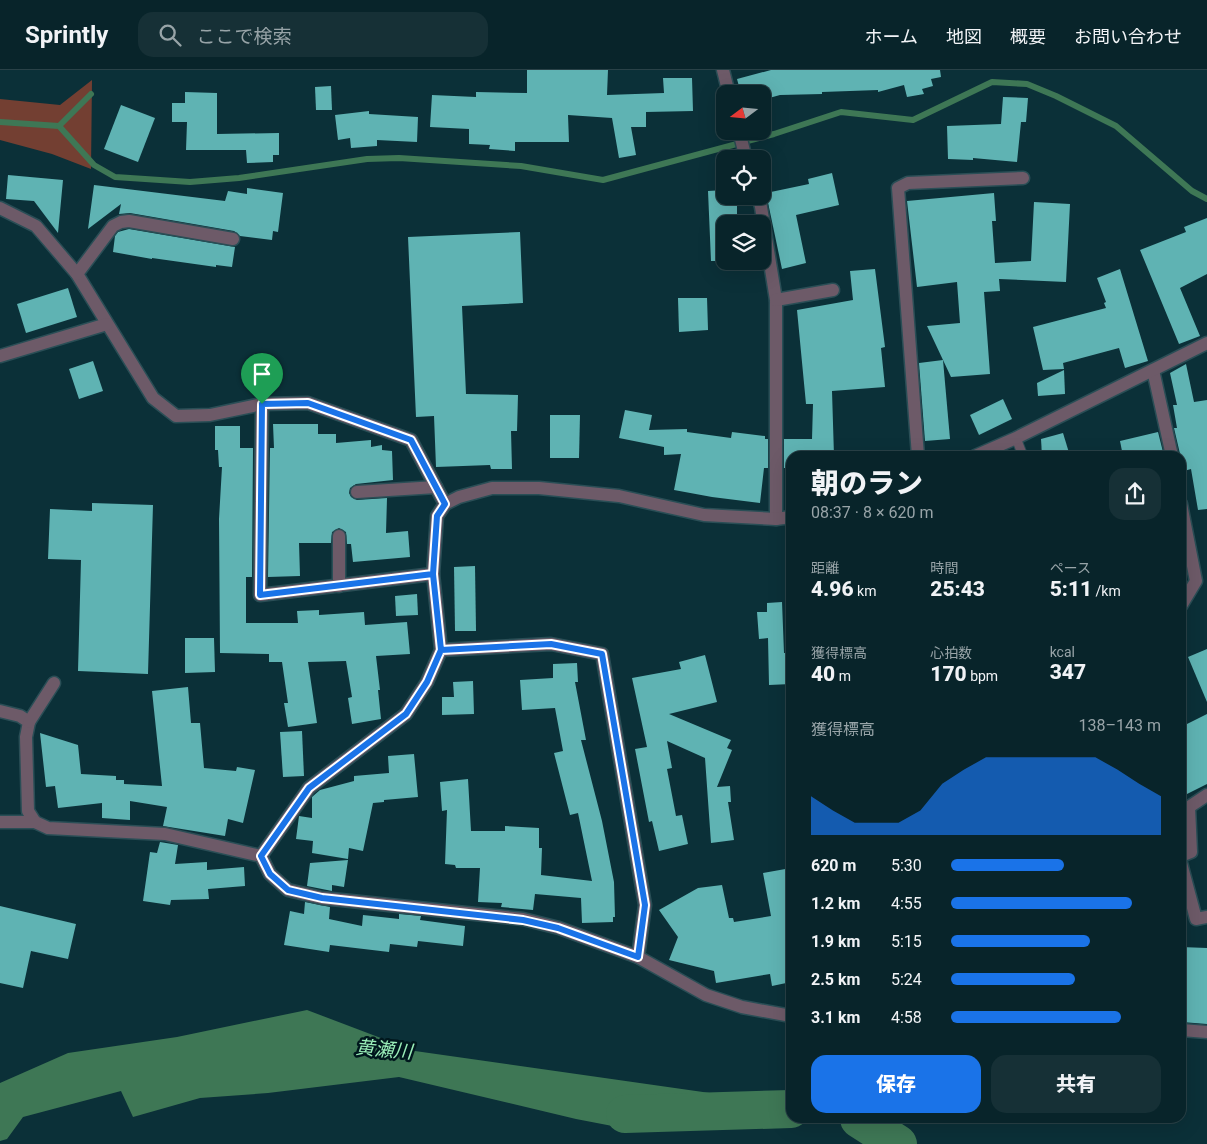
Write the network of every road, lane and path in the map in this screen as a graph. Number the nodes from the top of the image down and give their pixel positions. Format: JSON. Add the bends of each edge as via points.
{"nodes":[{"id":1,"x":723,"y":70,"type":"edge"},
{"id":2,"x":727,"y":85,"type":"edge"},
{"id":3,"x":1023,"y":178,"type":"dead end"},
{"id":4,"x":760,"y":205,"type":"edge"},
{"id":5,"x":0,"y":208,"type":"edge"},
{"id":6,"x":233,"y":239,"type":"dead end"},
{"id":7,"x":77,"y":274,"type":"junction"},
{"id":8,"x":834,"y":290,"type":"dead end"},
{"id":9,"x":776,"y":300,"type":"junction"},
{"id":10,"x":107,"y":324,"type":"junction"},
{"id":11,"x":1207,"y":343,"type":"edge"},
{"id":12,"x":0,"y":356,"type":"edge"},
{"id":13,"x":1153,"y":370,"type":"junction"},
{"id":14,"x":262,"y":404,"type":"junction"},
{"id":15,"x":1016,"y":438,"type":"junction"},
{"id":16,"x":918,"y":451,"type":"edge"},
{"id":17,"x":986,"y":451,"type":"edge"},
{"id":18,"x":1021,"y":451,"type":"edge"},
{"id":19,"x":1171,"y":451,"type":"edge"},
{"id":20,"x":436,"y":487,"type":"junction"},
{"id":21,"x":357,"y":492,"type":"dead end"},
{"id":22,"x":445,"y":504,"type":"junction"},
{"id":23,"x":786,"y":518,"type":"edge"},
{"id":24,"x":776,"y":519,"type":"junction"},
{"id":25,"x":1186,"y":530,"type":"edge"},
{"id":26,"x":339,"y":536,"type":"dead end"},
{"id":27,"x":433,"y":574,"type":"junction"},
{"id":28,"x":339,"y":586,"type":"junction"},
{"id":29,"x":1186,"y":598,"type":"edge"},
{"id":30,"x":441,"y":650,"type":"junction"},
{"id":31,"x":54,"y":683,"type":"dead end"},
{"id":32,"x":0,"y":711,"type":"edge"},
{"id":33,"x":28,"y":722,"type":"junction"},
{"id":34,"x":1207,"y":795,"type":"edge"},
{"id":35,"x":1186,"y":807,"type":"edge"},
{"id":36,"x":1186,"y":815,"type":"edge"},
{"id":37,"x":0,"y":822,"type":"edge"},
{"id":38,"x":35,"y":822,"type":"junction"},
{"id":39,"x":1186,"y":854,"type":"edge"},
{"id":40,"x":261,"y":856,"type":"junction"},
{"id":41,"x":1186,"y":882,"type":"edge"},
{"id":42,"x":1207,"y":917,"type":"edge"},
{"id":43,"x":638,"y":957,"type":"junction"},
{"id":44,"x":786,"y":1015,"type":"edge"},
{"id":45,"x":1186,"y":1030,"type":"edge"},
{"id":46,"x":1207,"y":1032,"type":"edge"}],
"edges":[{"from":1,"to":2,"type":"street"},
{"from":3,"to":16,"type":"street","via":[[908,183],[898,188]]},
{"from":4,"to":9,"type":"street"},
{"from":5,"to":7,"type":"street","via":[[36,226]]},
{"from":6,"to":7,"type":"street","via":[[121,222],[113,226]]},
{"from":7,"to":10,"type":"street"},
{"from":8,"to":9,"type":"street"},
{"from":9,"to":24,"type":"street"},
{"from":10,"to":12,"type":"street"},
{"from":10,"to":14,"type":"street","via":[[154,398],[176,416],[210,415]]},
{"from":11,"to":13,"type":"street"},
{"from":13,"to":15,"type":"street"},
{"from":13,"to":19,"type":"street"},
{"from":14,"to":20,"type":"street","via":[[308,403],[411,440]]},
{"from":14,"to":28,"type":"street","via":[[260,595]]},
{"from":15,"to":17,"type":"street"},
{"from":15,"to":18,"type":"lane"},
{"from":20,"to":21,"type":"street"},
{"from":20,"to":22,"type":"street"},
{"from":22,"to":24,"type":"street","via":[[492,488],[539,488],[619,496],[704,515]]},
{"from":22,"to":27,"type":"street","via":[[437,516]]},
{"from":23,"to":24,"type":"street"},
{"from":25,"to":29,"type":"street","via":[[1196,581]]},
{"from":26,"to":28,"type":"street"},
{"from":27,"to":28,"type":"street"},
{"from":27,"to":30,"type":"street"},
{"from":30,"to":40,"type":"street","via":[[427,682],[406,714],[309,788]]},
{"from":30,"to":43,"type":"street","via":[[551,644],[602,654],[645,905]]},
{"from":31,"to":33,"type":"street"},
{"from":32,"to":33,"type":"street","via":[[20,716]]},
{"from":33,"to":38,"type":"street","via":[[28,811]]},
{"from":34,"to":35,"type":"street"},
{"from":36,"to":39,"type":"street","via":[[1191,852]]},
{"from":37,"to":38,"type":"street"},
{"from":38,"to":40,"type":"street","via":[[48,828],[165,834]]},
{"from":40,"to":43,"type":"street","via":[[270,874],[288,890],[322,898],[523,920],[558,928]]},
{"from":41,"to":42,"type":"street","via":[[1196,919]]},
{"from":43,"to":44,"type":"street","via":[[706,995],[742,1007]]},
{"from":45,"to":46,"type":"street"}]}
